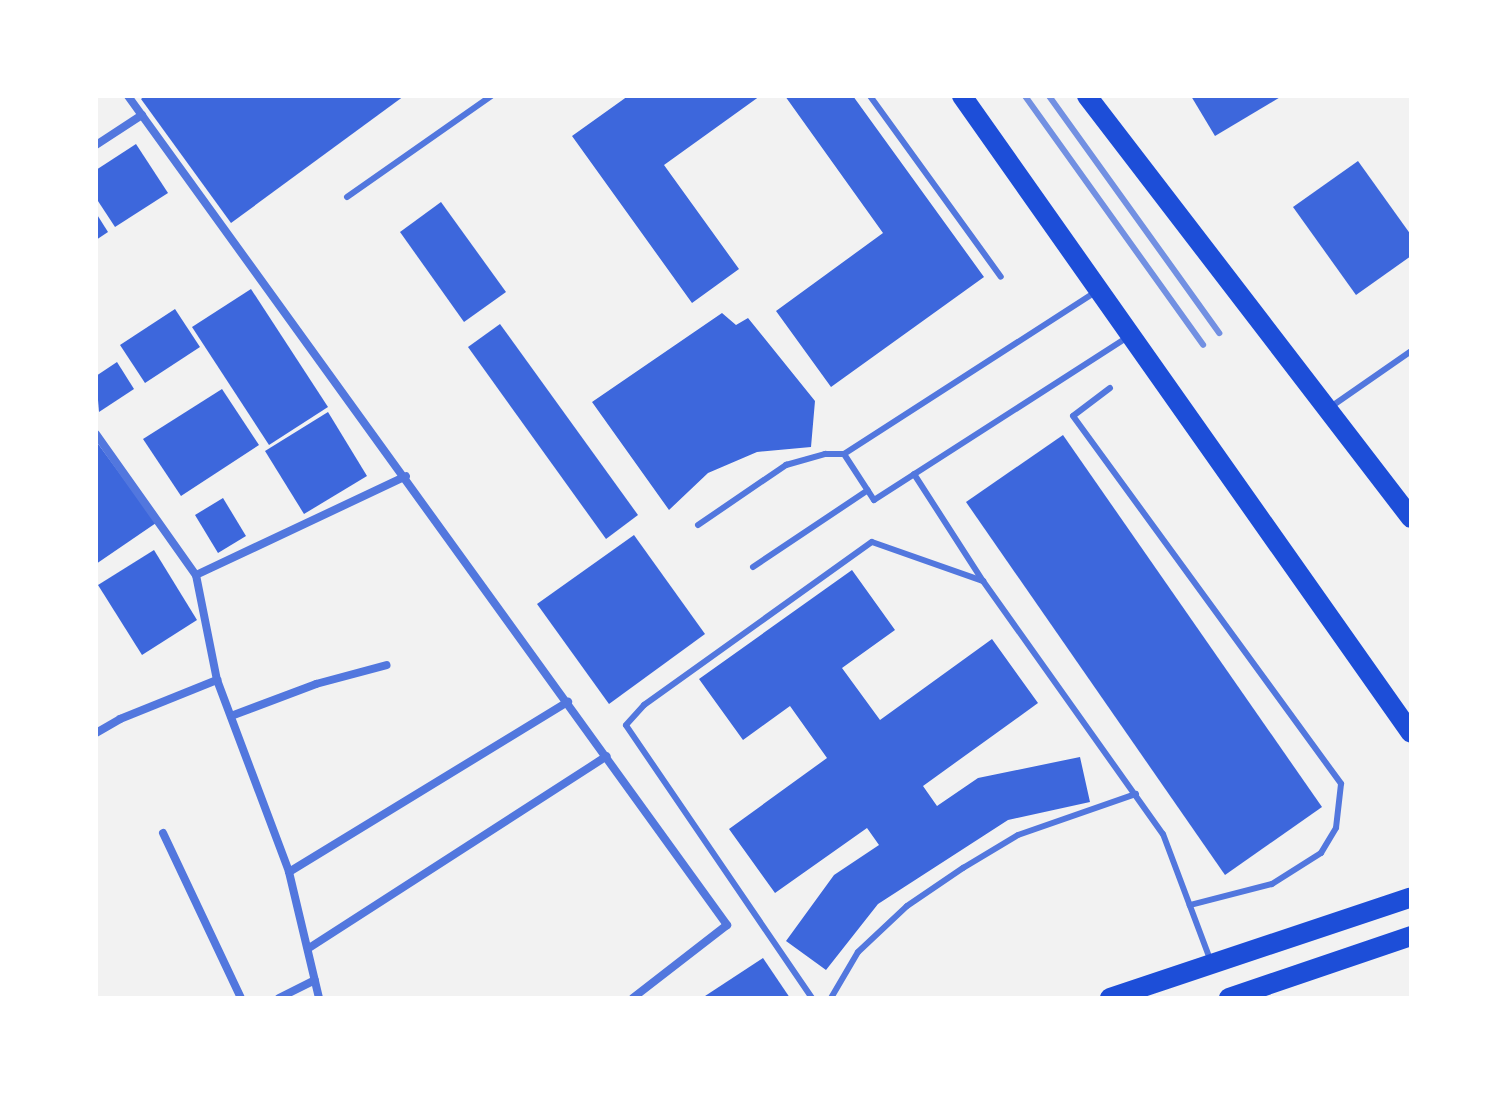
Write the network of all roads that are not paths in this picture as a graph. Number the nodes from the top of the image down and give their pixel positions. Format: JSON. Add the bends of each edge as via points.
{"nodes":[{"id":1,"x":128,"y":96,"type":"edge"},
{"id":2,"x":491,"y":96,"type":"edge"},
{"id":3,"x":870,"y":96,"type":"edge"},
{"id":4,"x":962,"y":96,"type":"edge"},
{"id":5,"x":1087,"y":96,"type":"edge"},
{"id":6,"x":142,"y":115,"type":"junction"},
{"id":7,"x":96,"y":145,"type":"edge"},
{"id":8,"x":347,"y":197,"type":"dead end"},
{"id":9,"x":1001,"y":277,"type":"dead end"},
{"id":10,"x":1098,"y":290,"type":"junction"},
{"id":11,"x":1131,"y":335,"type":"junction"},
{"id":12,"x":1411,"y":351,"type":"edge"},
{"id":13,"x":1110,"y":388,"type":"dead end"},
{"id":14,"x":1327,"y":409,"type":"junction"},
{"id":15,"x":96,"y":434,"type":"edge"},
{"id":16,"x":844,"y":454,"type":"junction"},
{"id":17,"x":914,"y":474,"type":"junction"},
{"id":18,"x":406,"y":476,"type":"junction"},
{"id":19,"x":868,"y":490,"type":"junction"},
{"id":20,"x":1411,"y":518,"type":"edge"},
{"id":21,"x":698,"y":525,"type":"dead end"},
{"id":22,"x":753,"y":567,"type":"dead end"},
{"id":23,"x":196,"y":575,"type":"junction"},
{"id":24,"x":983,"y":581,"type":"junction"},
{"id":25,"x":387,"y":665,"type":"dead end"},
{"id":26,"x":217,"y":680,"type":"junction"},
{"id":27,"x":568,"y":702,"type":"junction"},
{"id":28,"x":231,"y":716,"type":"junction"},
{"id":29,"x":96,"y":733,"type":"edge"},
{"id":30,"x":1411,"y":733,"type":"edge"},
{"id":31,"x":607,"y":756,"type":"junction"},
{"id":32,"x":1136,"y":794,"type":"junction"},
{"id":33,"x":163,"y":833,"type":"dead end"},
{"id":34,"x":289,"y":872,"type":"junction"},
{"id":35,"x":1411,"y":897,"type":"edge"},
{"id":36,"x":1190,"y":905,"type":"junction"},
{"id":37,"x":1411,"y":936,"type":"edge"},
{"id":38,"x":309,"y":948,"type":"junction"},
{"id":39,"x":1212,"y":963,"type":"junction"},
{"id":40,"x":315,"y":980,"type":"junction"},
{"id":41,"x":241,"y":998,"type":"edge"},
{"id":42,"x":279,"y":998,"type":"edge"},
{"id":43,"x":319,"y":998,"type":"edge"},
{"id":44,"x":633,"y":998,"type":"edge"},
{"id":45,"x":812,"y":998,"type":"edge"},
{"id":46,"x":831,"y":998,"type":"edge"},
{"id":47,"x":1110,"y":998,"type":"edge"},
{"id":48,"x":1229,"y":998,"type":"edge"}],
"edges":[{"from":1,"to":6,"type":"street"},
{"from":2,"to":8,"type":"lane"},
{"from":3,"to":9,"type":"lane"},
{"from":4,"to":10,"type":"main road"},
{"from":5,"to":14,"type":"main road"},
{"from":6,"to":7,"type":"street"},
{"from":6,"to":18,"type":"street"},
{"from":10,"to":11,"type":"main road"},
{"from":10,"to":16,"type":"lane"},
{"from":11,"to":17,"type":"lane"},
{"from":11,"to":30,"type":"main road"},
{"from":12,"to":14,"type":"lane"},
{"from":13,"to":36,"type":"lane","via":[[1073,416],[1341,784],[1336,828],[1321,853],[1272,884]]},
{"from":14,"to":20,"type":"main road"},
{"from":15,"to":23,"type":"street"},
{"from":16,"to":19,"type":"lane"},
{"from":16,"to":21,"type":"lane","via":[[786,465]]},
{"from":17,"to":19,"type":"lane","via":[[874,500]]},
{"from":17,"to":24,"type":"lane"},
{"from":18,"to":23,"type":"street"},
{"from":18,"to":27,"type":"street"},
{"from":19,"to":22,"type":"lane"},
{"from":23,"to":26,"type":"street"},
{"from":24,"to":32,"type":"lane"},
{"from":24,"to":45,"type":"lane","via":[[872,542],[644,705],[626,725]]},
{"from":25,"to":28,"type":"street","via":[[316,684]]},
{"from":26,"to":28,"type":"street"},
{"from":26,"to":29,"type":"street"},
{"from":27,"to":31,"type":"street"},
{"from":27,"to":34,"type":"street"},
{"from":28,"to":34,"type":"street"},
{"from":31,"to":38,"type":"street"},
{"from":31,"to":44,"type":"street","via":[[727,925]]},
{"from":32,"to":36,"type":"lane","via":[[1163,834]]},
{"from":32,"to":46,"type":"lane","via":[[1018,835],[963,868],[907,906],[858,952]]},
{"from":33,"to":41,"type":"street"},
{"from":34,"to":38,"type":"street"},
{"from":35,"to":39,"type":"main road"},
{"from":36,"to":39,"type":"lane"},
{"from":37,"to":48,"type":"main road"},
{"from":38,"to":40,"type":"street"},
{"from":39,"to":47,"type":"main road"},
{"from":40,"to":42,"type":"street"},
{"from":40,"to":43,"type":"street"}]}
